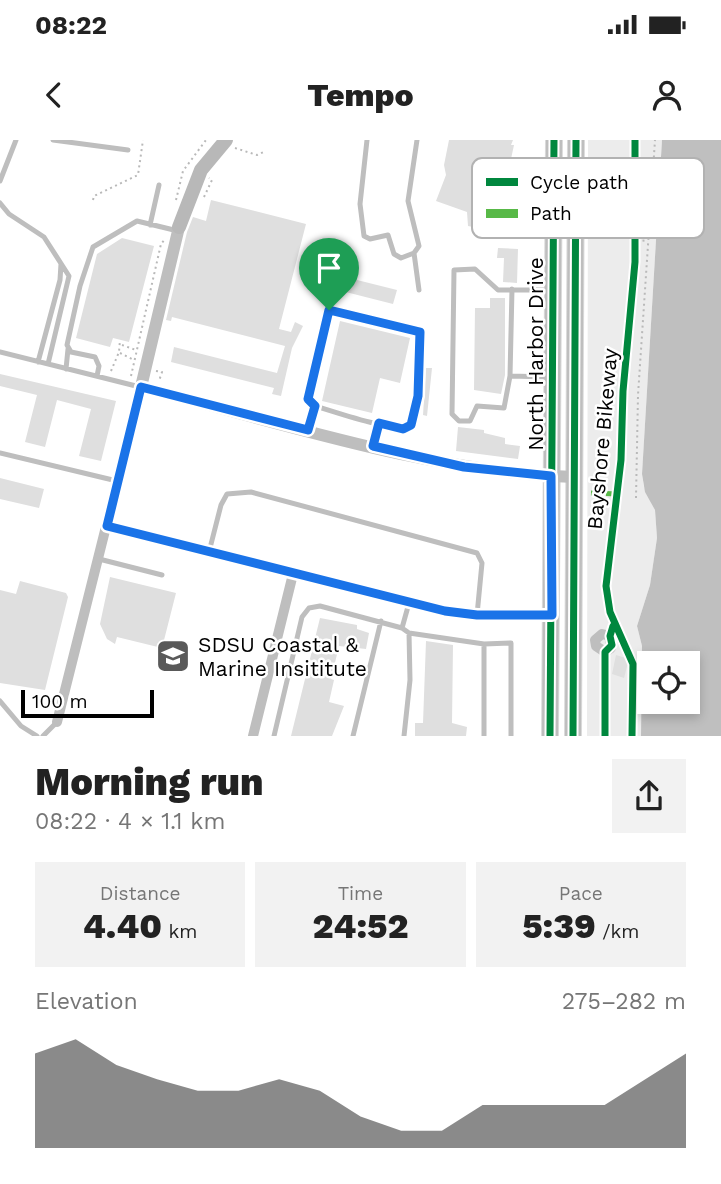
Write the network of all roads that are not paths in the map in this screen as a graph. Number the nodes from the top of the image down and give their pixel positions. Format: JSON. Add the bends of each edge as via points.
{"nodes":[{"id":1,"x":16,"y":140,"type":"edge"},
{"id":2,"x":53,"y":140,"type":"edge"},
{"id":3,"x":214,"y":140,"type":"edge"},
{"id":4,"x":367,"y":140,"type":"edge"},
{"id":5,"x":417,"y":140,"type":"edge"},
{"id":6,"x":554,"y":140,"type":"edge"},
{"id":7,"x":576,"y":140,"type":"edge"},
{"id":8,"x":229,"y":144,"type":"edge"},
{"id":9,"x":128,"y":150,"type":"dead end"},
{"id":10,"x":554,"y":158,"type":"edge"},
{"id":11,"x":576,"y":158,"type":"edge"},
{"id":12,"x":0,"y":181,"type":"edge"},
{"id":13,"x":159,"y":186,"type":"dead end"},
{"id":14,"x":0,"y":204,"type":"edge"},
{"id":15,"x":150,"y":225,"type":"junction"},
{"id":16,"x":179,"y":229,"type":"junction"},
{"id":17,"x":553,"y":238,"type":"edge"},
{"id":18,"x":575,"y":238,"type":"edge"},
{"id":19,"x":414,"y":253,"type":"junction"},
{"id":20,"x":61,"y":261,"type":"junction"},
{"id":21,"x":512,"y":289,"type":"junction"},
{"id":22,"x":553,"y":289,"type":"junction"},
{"id":23,"x":419,"y":290,"type":"dead end"},
{"id":24,"x":68,"y":349,"type":"junction"},
{"id":25,"x":0,"y":352,"type":"edge"},
{"id":26,"x":38,"y":362,"type":"junction"},
{"id":27,"x":48,"y":364,"type":"junction"},
{"id":28,"x":66,"y":369,"type":"junction"},
{"id":29,"x":97,"y":376,"type":"junction"},
{"id":30,"x":510,"y":376,"type":"junction"},
{"id":31,"x":552,"y":377,"type":"junction"},
{"id":32,"x":141,"y":387,"type":"junction"},
{"id":33,"x":315,"y":406,"type":"junction"},
{"id":34,"x":379,"y":423,"type":"junction"},
{"id":35,"x":308,"y":430,"type":"junction"},
{"id":36,"x":373,"y":446,"type":"junction"},
{"id":37,"x":0,"y":453,"type":"edge"},
{"id":38,"x":551,"y":476,"type":"junction"},
{"id":39,"x":574,"y":477,"type":"junction"},
{"id":40,"x":117,"y":481,"type":"junction"},
{"id":41,"x":107,"y":526,"type":"junction"},
{"id":42,"x":209,"y":552,"type":"junction"},
{"id":43,"x":99,"y":559,"type":"junction"},
{"id":44,"x":293,"y":573,"type":"junction"},
{"id":45,"x":162,"y":575,"type":"dead end"},
{"id":46,"x":409,"y":603,"type":"junction"},
{"id":47,"x":477,"y":615,"type":"junction"},
{"id":48,"x":552,"y":615,"type":"junction"},
{"id":49,"x":382,"y":621,"type":"junction"},
{"id":50,"x":402,"y":628,"type":"junction"},
{"id":51,"x":409,"y":633,"type":"junction"},
{"id":52,"x":484,"y":644,"type":"junction"},
{"id":53,"x":605,"y":652,"type":"dead end"},
{"id":54,"x":0,"y":701,"type":"edge"},
{"id":55,"x":57,"y":722,"type":"joint"},
{"id":56,"x":37,"y":736,"type":"edge"},
{"id":57,"x":43,"y":736,"type":"edge"},
{"id":58,"x":253,"y":736,"type":"edge"},
{"id":59,"x":274,"y":736,"type":"edge"},
{"id":60,"x":354,"y":736,"type":"edge"},
{"id":61,"x":404,"y":736,"type":"edge"},
{"id":62,"x":484,"y":736,"type":"edge"},
{"id":63,"x":511,"y":736,"type":"edge"},
{"id":64,"x":550,"y":736,"type":"edge"},
{"id":65,"x":573,"y":736,"type":"edge"},
{"id":66,"x":605,"y":736,"type":"edge"}],
"edges":[{"from":1,"to":12,"type":"lane"},
{"from":2,"to":9,"type":"lane"},
{"from":3,"to":16,"type":"main road","via":[[194,168]]},
{"from":4,"to":19,"type":"lane","via":[[360,204],[364,236],[388,235],[397,258]]},
{"from":5,"to":19,"type":"lane","via":[[408,201],[419,246]]},
{"from":6,"to":10,"type":"main road","name":"North Harbor Drive"},
{"from":7,"to":11,"type":"main road","name":"North Harbor Drive"},
{"from":8,"to":16,"type":"main road","via":[[201,170]]},
{"from":13,"to":15,"type":"lane"},
{"from":14,"to":20,"type":"lane","via":[[44,237]]},
{"from":15,"to":16,"type":"lane"},
{"from":15,"to":24,"type":"lane","via":[[133,222],[93,247]]},
{"from":16,"to":32,"type":"street"},
{"from":17,"to":22,"type":"main road","name":"North Harbor Drive"},
{"from":18,"to":39,"type":"main road","name":"North Harbor Drive"},
{"from":19,"to":23,"type":"lane"},
{"from":20,"to":26,"type":"lane"},
{"from":20,"to":27,"type":"lane","via":[[69,284]]},
{"from":21,"to":22,"type":"lane"},
{"from":21,"to":30,"type":"lane"},
{"from":21,"to":30,"type":"lane","via":[[498,290],[475,270],[454,270],[452,414],[459,421],[470,421],[477,406],[503,408]]},
{"from":22,"to":31,"type":"main road","name":"North Harbor Drive"},
{"from":24,"to":28,"type":"lane"},
{"from":24,"to":29,"type":"lane","via":[[95,358]]},
{"from":25,"to":26,"type":"lane"},
{"from":26,"to":27,"type":"lane"},
{"from":27,"to":28,"type":"lane"},
{"from":28,"to":29,"type":"lane"},
{"from":29,"to":32,"type":"lane"},
{"from":30,"to":31,"type":"lane"},
{"from":31,"to":38,"type":"main road","name":"North Harbor Drive"},
{"from":32,"to":35,"type":"street"},
{"from":32,"to":40,"type":"street"},
{"from":33,"to":34,"type":"lane"},
{"from":33,"to":34,"type":"lane","via":[[308,399],[329,310],[420,332],[418,396],[411,425],[403,429]]},
{"from":33,"to":35,"type":"lane"},
{"from":34,"to":36,"type":"lane"},
{"from":35,"to":36,"type":"street"},
{"from":36,"to":38,"type":"street","via":[[464,467]]},
{"from":37,"to":40,"type":"lane"},
{"from":38,"to":39,"type":"street"},
{"from":38,"to":48,"type":"main road","name":"North Harbor Drive"},
{"from":39,"to":65,"type":"main road","name":"North Harbor Drive"},
{"from":40,"to":41,"type":"street"},
{"from":41,"to":42,"type":"street"},
{"from":41,"to":43,"type":"street"},
{"from":42,"to":44,"type":"street"},
{"from":42,"to":47,"type":"lane","via":[[228,494],[251,492],[477,553],[482,563]]},
{"from":43,"to":45,"type":"lane"},
{"from":43,"to":55,"type":"street"},
{"from":44,"to":46,"type":"street"},
{"from":44,"to":58,"type":"street"},
{"from":46,"to":47,"type":"street"},
{"from":46,"to":50,"type":"lane"},
{"from":47,"to":48,"type":"street"},
{"from":48,"to":64,"type":"main road","name":"North Harbor Drive"},
{"from":49,"to":50,"type":"lane"},
{"from":49,"to":59,"type":"lane","via":[[320,606],[309,608],[302,617]]},
{"from":49,"to":60,"type":"lane"},
{"from":50,"to":51,"type":"lane"},
{"from":51,"to":52,"type":"lane"},
{"from":51,"to":61,"type":"lane"},
{"from":52,"to":62,"type":"lane"},
{"from":52,"to":63,"type":"lane","via":[[511,643]]},
{"from":53,"to":66,"type":"street"},
{"from":54,"to":56,"type":"lane","via":[[21,726]]},
{"from":55,"to":57,"type":"lane"}]}
